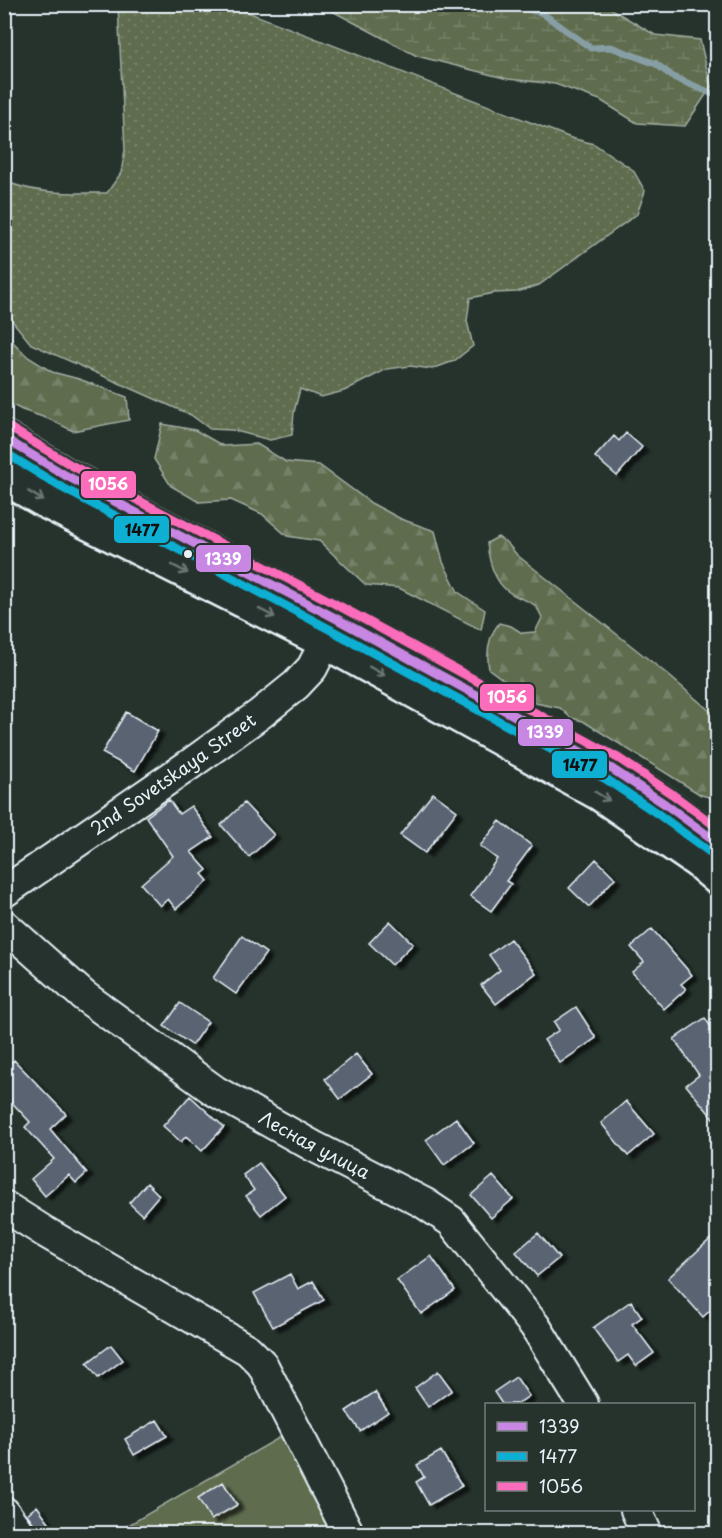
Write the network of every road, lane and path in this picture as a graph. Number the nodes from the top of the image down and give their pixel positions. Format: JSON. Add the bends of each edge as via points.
{"nodes":[{"id":1,"x":4,"y":438,"type":"edge"},
{"id":2,"x":4,"y":477,"type":"edge"},
{"id":3,"x":331,"y":631,"type":"junction"},
{"id":4,"x":717,"y":843,"type":"edge"},
{"id":5,"x":717,"y":878,"type":"edge"},
{"id":6,"x":4,"y":892,"type":"edge"},
{"id":7,"x":4,"y":925,"type":"edge"},
{"id":8,"x":4,"y":1206,"type":"edge"},
{"id":9,"x":582,"y":1403,"type":"edge"},
{"id":10,"x":637,"y":1511,"type":"edge"},
{"id":11,"x":4,"y":1512,"type":"edge"},
{"id":12,"x":20,"y":1533,"type":"edge"},
{"id":13,"x":349,"y":1533,"type":"edge"},
{"id":14,"x":647,"y":1533,"type":"edge"}],
"edges":[{"from":1,"to":3,"type":"main road"},
{"from":2,"to":3,"type":"main road","one_way":true,"via":[[45,501]]},
{"from":3,"to":4,"type":"main road","via":[[612,769]]},
{"from":3,"to":5,"type":"main road","one_way":true,"via":[[599,794]]},
{"from":3,"to":6,"type":"street","name":"2nd Sovetskaya Street","via":[[312,668],[260,714]]},
{"from":7,"to":9,"type":"street","name":"Лесная улица","via":[[84,996],[215,1091],[451,1221],[535,1326]]},
{"from":8,"to":13,"type":"street","via":[[248,1350],[262,1364]]},
{"from":10,"to":14,"type":"street"},
{"from":11,"to":12,"type":"street"}]}
